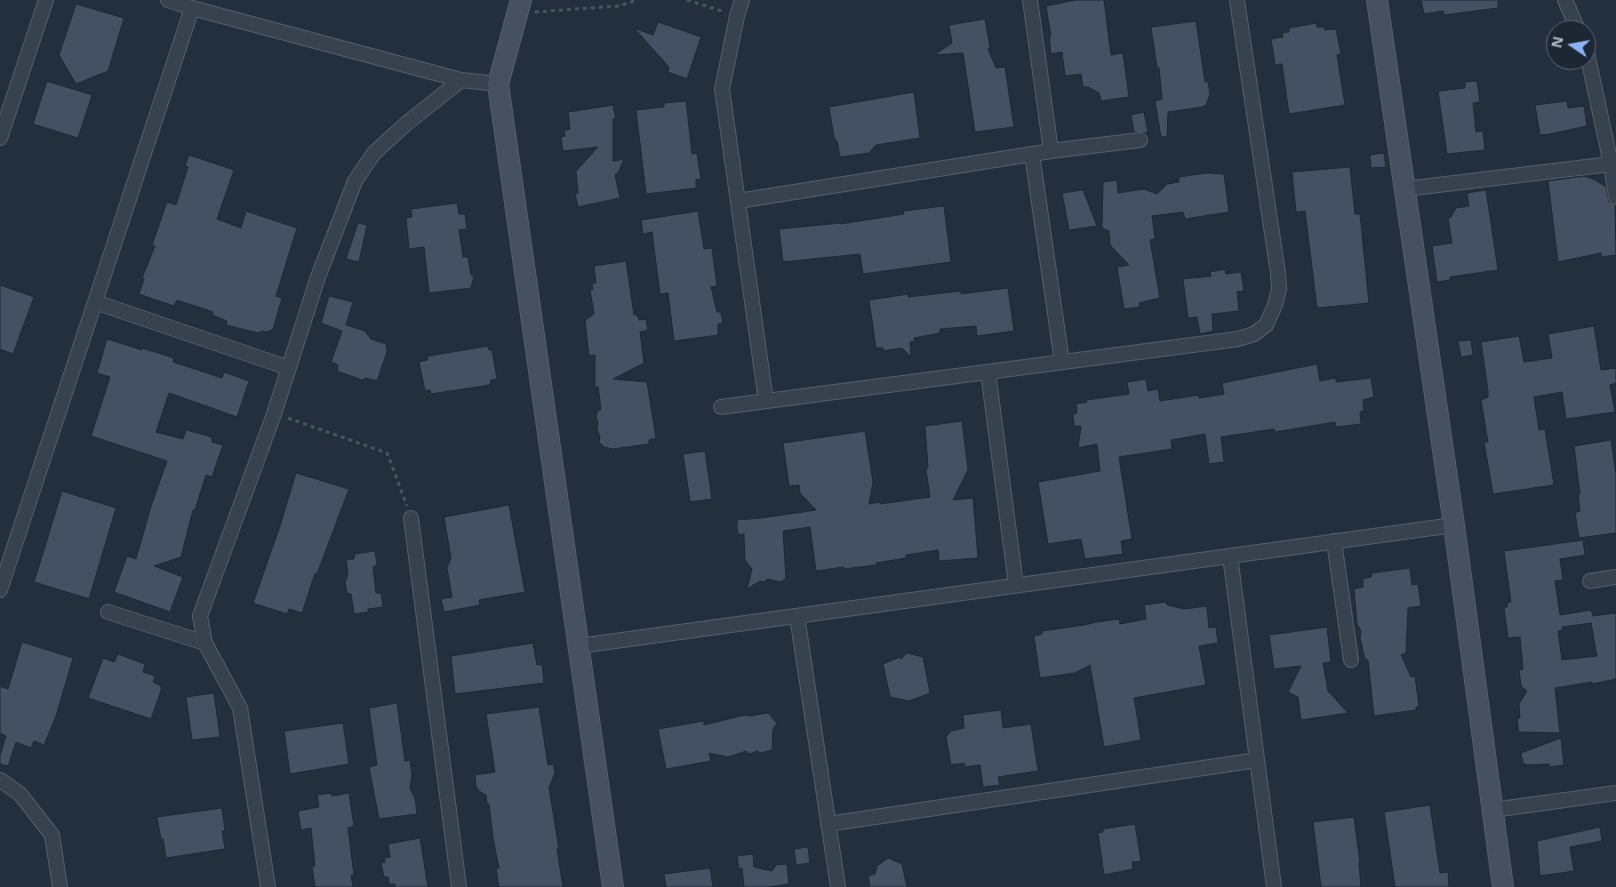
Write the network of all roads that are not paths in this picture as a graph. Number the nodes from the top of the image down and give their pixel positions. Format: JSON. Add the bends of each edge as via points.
{"nodes":[{"id":1,"x":46,"y":0,"type":"edge"},
{"id":2,"x":168,"y":0,"type":"edge"},
{"id":3,"x":742,"y":0,"type":"edge"},
{"id":4,"x":1030,"y":0,"type":"edge"},
{"id":5,"x":1237,"y":0,"type":"edge"},
{"id":6,"x":1377,"y":0,"type":"edge"},
{"id":7,"x":1565,"y":0,"type":"edge"},
{"id":8,"x":519,"y":7,"type":"edge"},
{"id":9,"x":192,"y":8,"type":"junction"},
{"id":10,"x":1574,"y":20,"type":"edge"},
{"id":11,"x":1591,"y":70,"type":"edge"},
{"id":12,"x":461,"y":80,"type":"junction"},
{"id":13,"x":498,"y":84,"type":"junction"},
{"id":14,"x":0,"y":138,"type":"edge"},
{"id":15,"x":1140,"y":140,"type":"dead end"},
{"id":16,"x":1052,"y":151,"type":"junction"},
{"id":17,"x":1032,"y":154,"type":"junction"},
{"id":18,"x":1611,"y":164,"type":"junction"},
{"id":19,"x":1405,"y":189,"type":"junction"},
{"id":20,"x":1616,"y":197,"type":"edge"},
{"id":21,"x":738,"y":200,"type":"junction"},
{"id":22,"x":95,"y":302,"type":"junction"},
{"id":23,"x":1062,"y":362,"type":"junction"},
{"id":24,"x":289,"y":368,"type":"junction"},
{"id":25,"x":988,"y":372,"type":"junction"},
{"id":26,"x":766,"y":401,"type":"junction"},
{"id":27,"x":721,"y":406,"type":"dead end"},
{"id":28,"x":411,"y":518,"type":"road end"},
{"id":29,"x":1454,"y":525,"type":"junction"},
{"id":30,"x":1334,"y":541,"type":"junction"},
{"id":31,"x":1230,"y":556,"type":"junction"},
{"id":32,"x":1616,"y":577,"type":"edge"},
{"id":33,"x":1590,"y":581,"type":"dead end"},
{"id":34,"x":1,"y":584,"type":"edge"},
{"id":35,"x":1016,"y":585,"type":"junction"},
{"id":36,"x":108,"y":612,"type":"dead end"},
{"id":37,"x":797,"y":616,"type":"junction"},
{"id":38,"x":205,"y":644,"type":"junction"},
{"id":39,"x":579,"y":646,"type":"junction"},
{"id":40,"x":1351,"y":660,"type":"dead end"},
{"id":41,"x":1257,"y":760,"type":"junction"},
{"id":42,"x":0,"y":780,"type":"edge"},
{"id":43,"x":1616,"y":793,"type":"edge"},
{"id":44,"x":1493,"y":810,"type":"junction"},
{"id":45,"x":828,"y":824,"type":"junction"},
{"id":46,"x":60,"y":887,"type":"edge"},
{"id":47,"x":268,"y":887,"type":"edge"},
{"id":48,"x":459,"y":887,"type":"edge"},
{"id":49,"x":613,"y":887,"type":"edge"},
{"id":50,"x":838,"y":887,"type":"edge"},
{"id":51,"x":1274,"y":887,"type":"edge"},
{"id":52,"x":1503,"y":887,"type":"edge"}],
"edges":[{"from":1,"to":14,"type":"street"},
{"from":2,"to":9,"type":"street"},
{"from":3,"to":21,"type":"street","via":[[722,89]]},
{"from":4,"to":16,"type":"street"},
{"from":5,"to":23,"type":"street","via":[[1278,273],[1279,289],[1266,325],[1254,334],[1238,339]]},
{"from":6,"to":19,"type":"street"},
{"from":7,"to":10,"type":"street"},
{"from":8,"to":13,"type":"street"},
{"from":9,"to":12,"type":"street"},
{"from":9,"to":22,"type":"street"},
{"from":11,"to":18,"type":"street"},
{"from":12,"to":13,"type":"street"},
{"from":12,"to":24,"type":"street","via":[[374,153],[355,180],[318,277]]},
{"from":13,"to":39,"type":"street"},
{"from":15,"to":16,"type":"street"},
{"from":16,"to":17,"type":"street"},
{"from":17,"to":21,"type":"street"},
{"from":17,"to":23,"type":"street"},
{"from":18,"to":19,"type":"street"},
{"from":18,"to":20,"type":"street"},
{"from":19,"to":29,"type":"street"},
{"from":21,"to":26,"type":"street"},
{"from":22,"to":24,"type":"street"},
{"from":22,"to":34,"type":"street"},
{"from":23,"to":25,"type":"street"},
{"from":24,"to":38,"type":"street","via":[[200,616]]},
{"from":25,"to":26,"type":"street"},
{"from":25,"to":35,"type":"street"},
{"from":26,"to":27,"type":"street"},
{"from":28,"to":48,"type":"street"},
{"from":29,"to":30,"type":"street"},
{"from":29,"to":44,"type":"street"},
{"from":30,"to":31,"type":"street"},
{"from":30,"to":40,"type":"street"},
{"from":31,"to":35,"type":"street"},
{"from":31,"to":41,"type":"street"},
{"from":32,"to":33,"type":"street"},
{"from":35,"to":37,"type":"street"},
{"from":36,"to":38,"type":"street"},
{"from":37,"to":39,"type":"street"},
{"from":37,"to":45,"type":"street"},
{"from":38,"to":47,"type":"street","via":[[240,708]]},
{"from":39,"to":49,"type":"street"},
{"from":41,"to":45,"type":"street"},
{"from":41,"to":51,"type":"street"},
{"from":42,"to":46,"type":"street","via":[[20,794],[52,835]]},
{"from":43,"to":44,"type":"street"},
{"from":44,"to":52,"type":"street"},
{"from":45,"to":50,"type":"street"}]}
